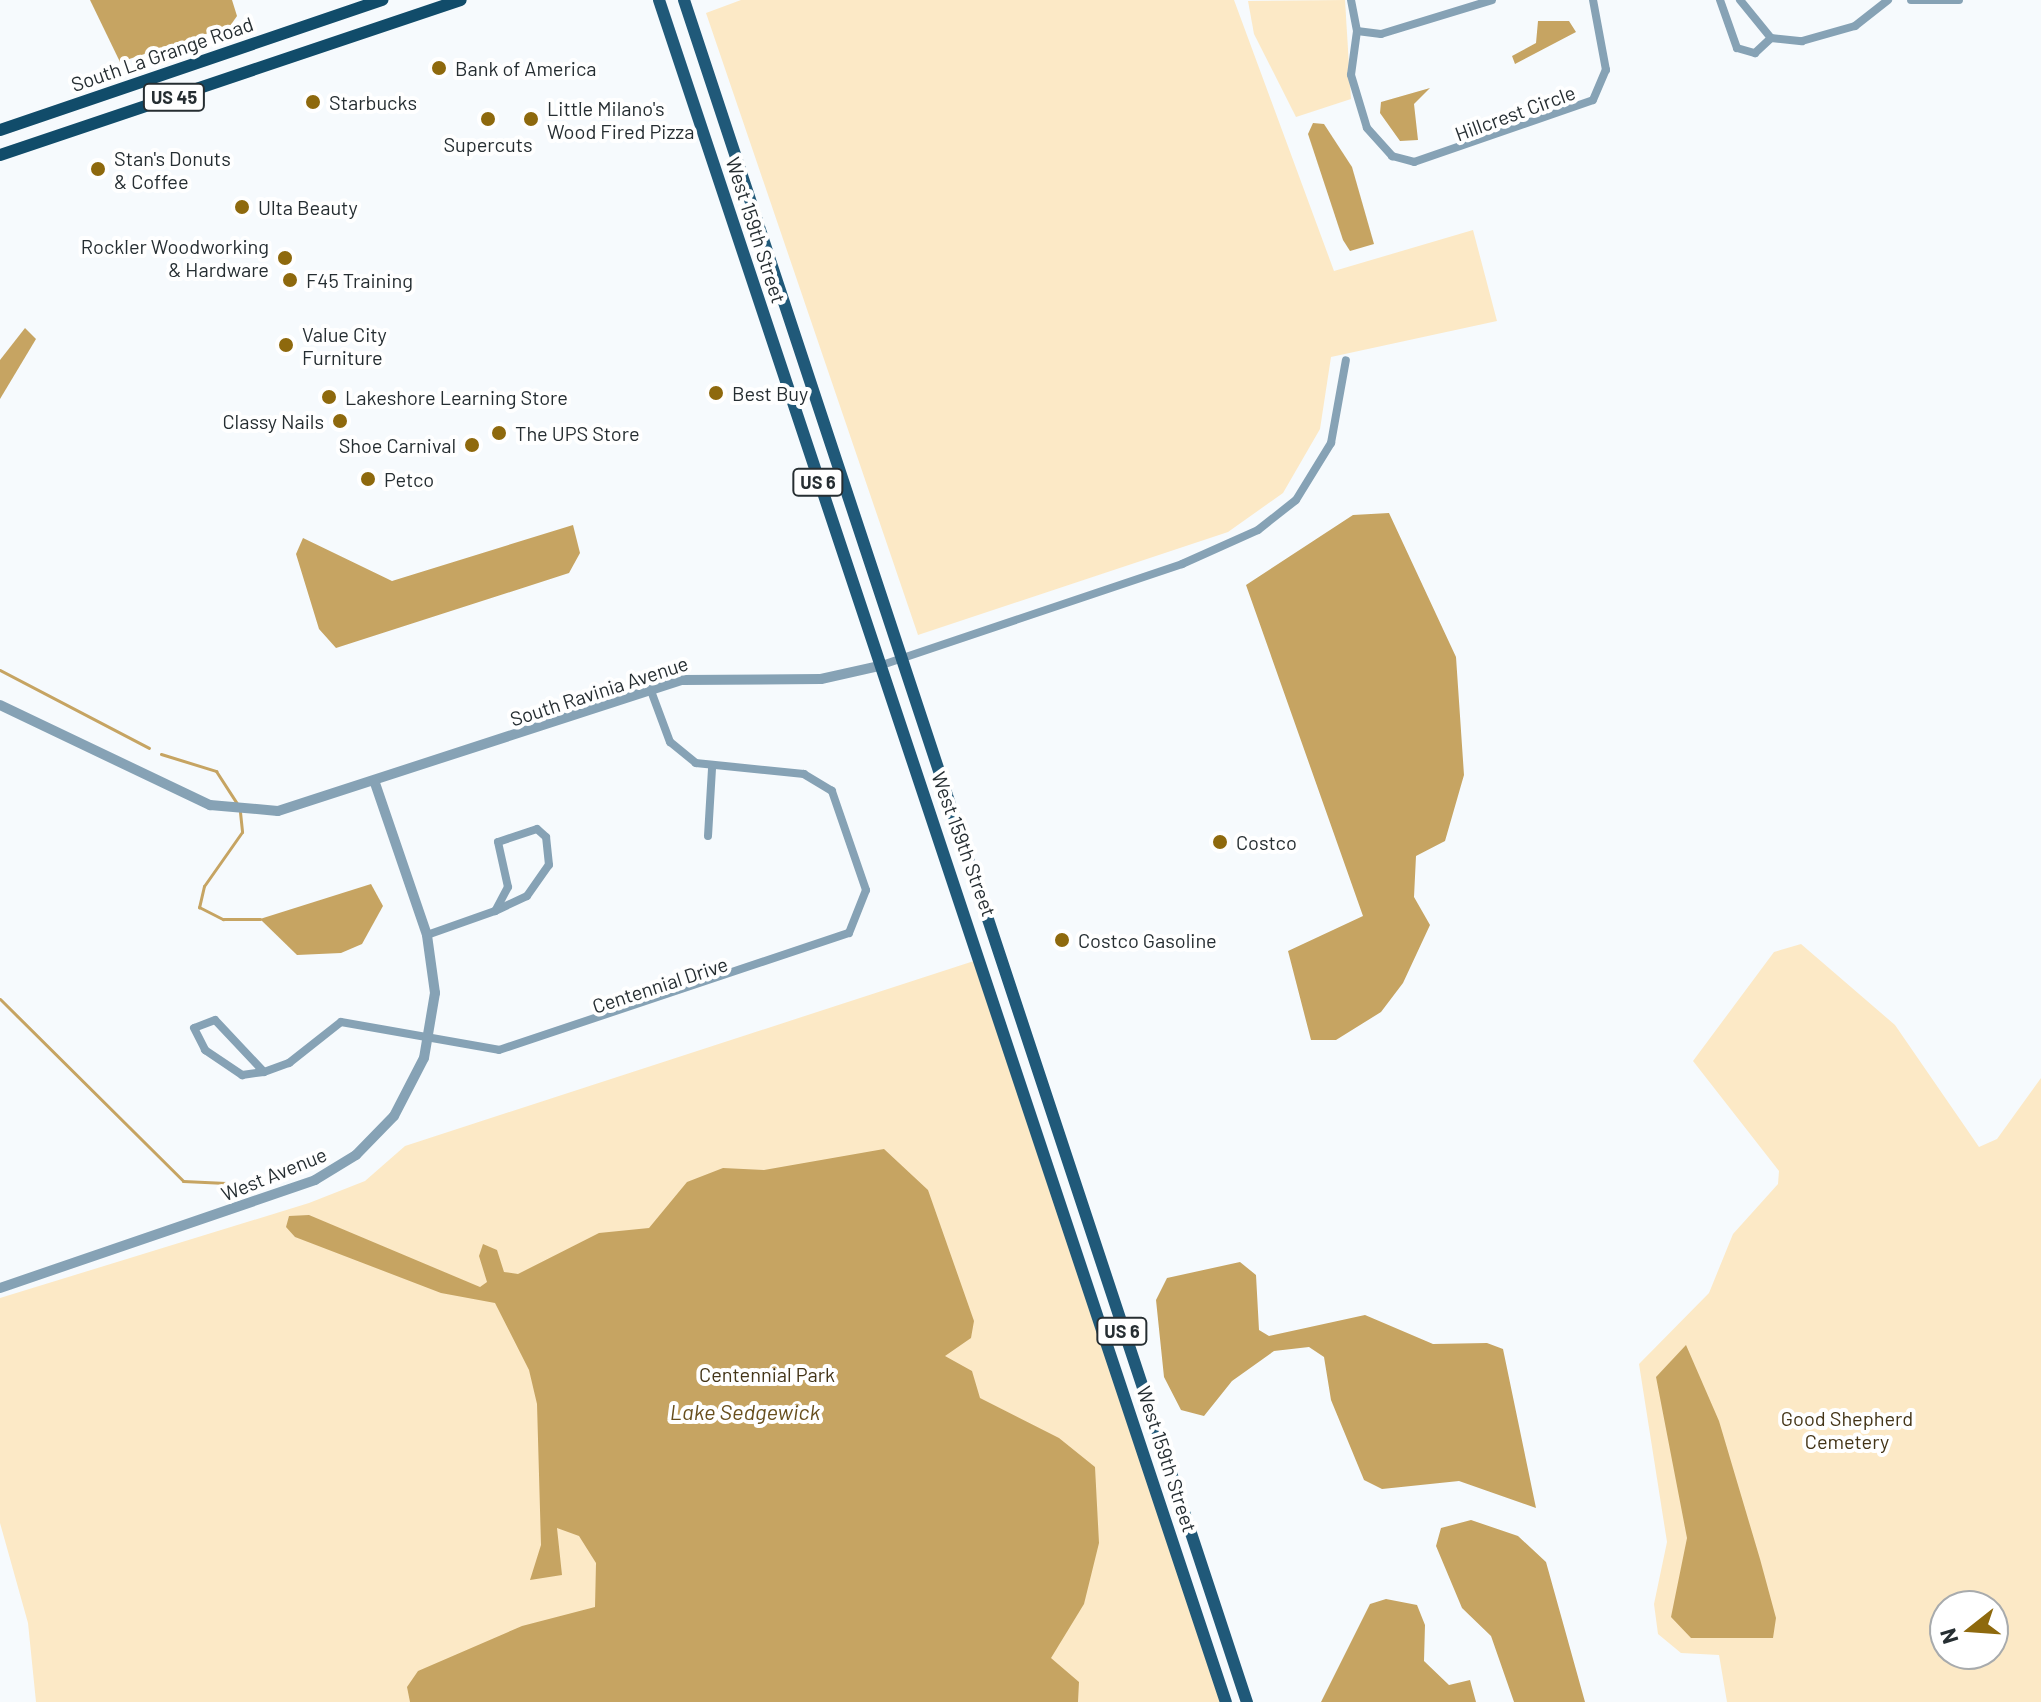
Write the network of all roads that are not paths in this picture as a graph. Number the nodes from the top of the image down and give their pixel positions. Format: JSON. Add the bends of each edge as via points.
{"nodes":[{"id":1,"x":382,"y":0,"type":"edge"},
{"id":2,"x":461,"y":0,"type":"edge"},
{"id":3,"x":659,"y":0,"type":"edge"},
{"id":4,"x":684,"y":0,"type":"edge"},
{"id":5,"x":1351,"y":0,"type":"edge"},
{"id":6,"x":1492,"y":0,"type":"edge"},
{"id":7,"x":1593,"y":0,"type":"edge"},
{"id":8,"x":1720,"y":0,"type":"edge"},
{"id":9,"x":1740,"y":0,"type":"edge"},
{"id":10,"x":1911,"y":0,"type":"edge"},
{"id":11,"x":1959,"y":0,"type":"edge"},
{"id":12,"x":1887,"y":2,"type":"edge"},
{"id":13,"x":1357,"y":31,"type":"junction"},
{"id":14,"x":1771,"y":38,"type":"junction"},
{"id":15,"x":0,"y":130,"type":"edge"},
{"id":16,"x":0,"y":155,"type":"edge"},
{"id":17,"x":1346,"y":360,"type":"dead end"},
{"id":18,"x":903,"y":658,"type":"junction"},
{"id":19,"x":879,"y":666,"type":"junction"},
{"id":20,"x":651,"y":691,"type":"junction"},
{"id":21,"x":0,"y":705,"type":"edge"},
{"id":22,"x":712,"y":768,"type":"junction"},
{"id":23,"x":375,"y":783,"type":"junction"},
{"id":24,"x":708,"y":836,"type":"dead end"},
{"id":25,"x":495,"y":911,"type":"junction"},
{"id":26,"x":427,"y":935,"type":"junction"},
{"id":27,"x":430,"y":1040,"type":"junction"},
{"id":28,"x":264,"y":1072,"type":"junction"},
{"id":29,"x":0,"y":1288,"type":"edge"},
{"id":30,"x":1214,"y":1606,"type":"junction"},
{"id":31,"x":1195,"y":1610,"type":"junction"},
{"id":32,"x":1226,"y":1702,"type":"edge"},
{"id":33,"x":1247,"y":1702,"type":"edge"}],
"edges":[{"from":1,"to":15,"type":"highway","name":"South La Grange Road","number":"US 45"},
{"from":2,"to":16,"type":"highway","number":"US 45"},
{"from":3,"to":19,"type":"main road","name":"West 159th Street","number":"US 6"},
{"from":4,"to":18,"type":"main road","name":"West 159th Street","number":"US 6"},
{"from":5,"to":13,"type":"street"},
{"from":6,"to":13,"type":"street","via":[[1381,34]]},
{"from":7,"to":13,"type":"street","name":"Hillcrest Circle","via":[[1606,70],[1593,100],[1424,162],[1392,156],[1371,137],[1352,86]]},
{"from":8,"to":14,"type":"street","via":[[1737,48],[1755,53]]},
{"from":9,"to":14,"type":"street"},
{"from":10,"to":11,"type":"street"},
{"from":12,"to":14,"type":"street","via":[[1855,26],[1802,41]]},
{"from":17,"to":18,"type":"street","name":"South Ravinia Avenue","via":[[1331,443],[1296,500],[1258,530],[1182,564]]},
{"from":18,"to":19,"type":"street","name":"South Ravinia Avenue"},
{"from":18,"to":30,"type":"main road","name":"West 159th Street","number":"US 6"},
{"from":19,"to":20,"type":"street","name":"South Ravinia Avenue","via":[[821,679],[682,680]]},
{"from":19,"to":31,"type":"main road","name":"West 159th Street","number":"US 6","via":[[984,961]]},
{"from":20,"to":22,"type":"street","via":[[670,742]]},
{"from":20,"to":23,"type":"street","name":"South Ravinia Avenue"},
{"from":21,"to":23,"type":"street","name":"South Ravinia Avenue","via":[[210,805],[278,811]]},
{"from":22,"to":24,"type":"street"},
{"from":22,"to":27,"type":"street","name":"Centennial Drive","via":[[781,770],[819,781],[840,805],[866,890],[857,922],[825,947],[523,1045],[477,1050]]},
{"from":23,"to":26,"type":"street","name":"West Avenue"},
{"from":25,"to":25,"type":"street","via":[[527,896],[546,874],[549,852],[537,829],[498,842],[508,887]]},
{"from":25,"to":26,"type":"street"},
{"from":26,"to":27,"type":"street","name":"West Avenue","via":[[435,993]]},
{"from":27,"to":28,"type":"street","name":"Centennial Drive","via":[[341,1022],[289,1063]]},
{"from":27,"to":29,"type":"street","name":"West Avenue","via":[[405,1101],[340,1168]]},
{"from":28,"to":28,"type":"street","via":[[215,1020],[194,1028],[205,1050],[242,1075]]},
{"from":30,"to":31,"type":"main road"},
{"from":30,"to":33,"type":"main road","name":"West 159th Street","number":"US 6"},
{"from":31,"to":32,"type":"main road","name":"West 159th Street","number":"US 6"}]}
